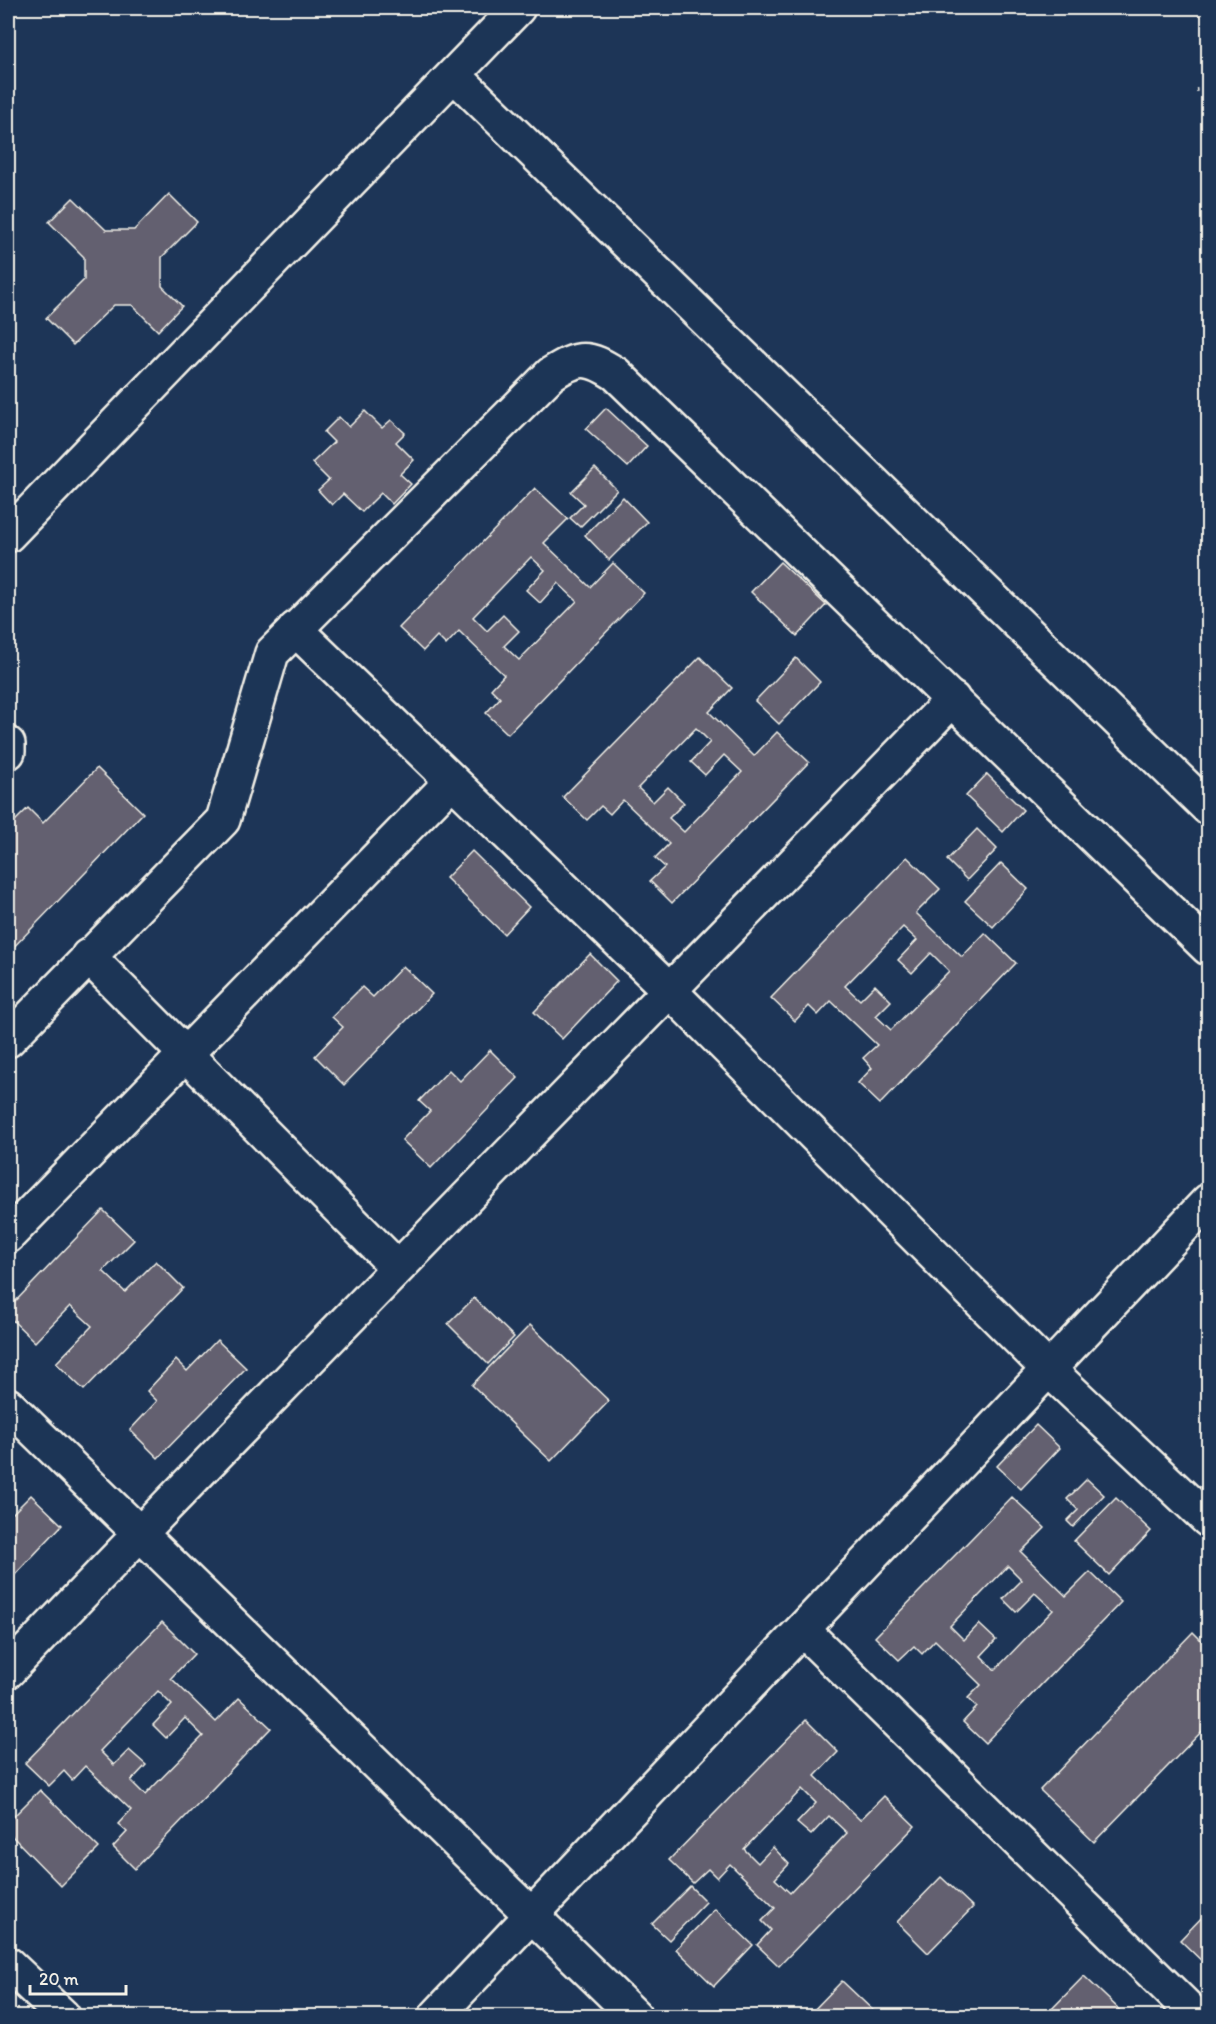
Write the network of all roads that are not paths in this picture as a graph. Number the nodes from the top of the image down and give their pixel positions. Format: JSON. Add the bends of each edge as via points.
{"nodes":[{"id":1,"x":518,"y":8,"type":"edge"},
{"id":2,"x":454,"y":75,"type":"junction"},
{"id":3,"x":8,"y":535,"type":"edge"},
{"id":4,"x":295,"y":629,"type":"junction"},
{"id":5,"x":953,"y":699,"type":"junction"},
{"id":6,"x":8,"y":744,"type":"edge"},
{"id":7,"x":8,"y":752,"type":"edge"},
{"id":8,"x":451,"y":782,"type":"junction"},
{"id":9,"x":1209,"y":808,"type":"edge"},
{"id":10,"x":1209,"y":948,"type":"edge"},
{"id":11,"x":88,"y":956,"type":"junction"},
{"id":12,"x":670,"y":991,"type":"junction"},
{"id":13,"x":8,"y":1041,"type":"edge"},
{"id":14,"x":186,"y":1053,"type":"junction"},
{"id":15,"x":1209,"y":1201,"type":"edge"},
{"id":16,"x":8,"y":1236,"type":"edge"},
{"id":17,"x":396,"y":1266,"type":"junction"},
{"id":18,"x":1049,"y":1371,"type":"junction"},
{"id":19,"x":8,"y":1405,"type":"edge"},
{"id":20,"x":1209,"y":1520,"type":"edge"},
{"id":21,"x":139,"y":1534,"type":"junction"},
{"id":22,"x":803,"y":1630,"type":"junction"},
{"id":23,"x":8,"y":1671,"type":"edge"},
{"id":24,"x":532,"y":1916,"type":"junction"},
{"id":25,"x":8,"y":1964,"type":"edge"},
{"id":26,"x":63,"y":2016,"type":"edge"},
{"id":27,"x":436,"y":2016,"type":"edge"},
{"id":28,"x":635,"y":2016,"type":"edge"},
{"id":29,"x":1196,"y":2016,"type":"edge"}],
"edges":[{"from":1,"to":2,"type":"street"},
{"from":2,"to":3,"type":"street"},
{"from":2,"to":9,"type":"street"},
{"from":4,"to":5,"type":"street","via":[[551,374],[571,361],[588,360],[616,374]]},
{"from":4,"to":8,"type":"street"},
{"from":4,"to":11,"type":"street","via":[[272,653],[223,820]]},
{"from":5,"to":10,"type":"street"},
{"from":5,"to":12,"type":"street"},
{"from":6,"to":7,"type":"street"},
{"from":8,"to":12,"type":"street"},
{"from":8,"to":14,"type":"street"},
{"from":11,"to":13,"type":"street"},
{"from":11,"to":14,"type":"street"},
{"from":12,"to":17,"type":"street"},
{"from":12,"to":18,"type":"street"},
{"from":14,"to":16,"type":"street"},
{"from":14,"to":17,"type":"street"},
{"from":15,"to":18,"type":"street"},
{"from":17,"to":21,"type":"street"},
{"from":18,"to":20,"type":"street"},
{"from":18,"to":22,"type":"street"},
{"from":19,"to":21,"type":"street"},
{"from":21,"to":23,"type":"street"},
{"from":21,"to":24,"type":"street"},
{"from":22,"to":24,"type":"street"},
{"from":22,"to":29,"type":"street"},
{"from":24,"to":27,"type":"street"},
{"from":24,"to":28,"type":"street"},
{"from":25,"to":26,"type":"street"}]}
